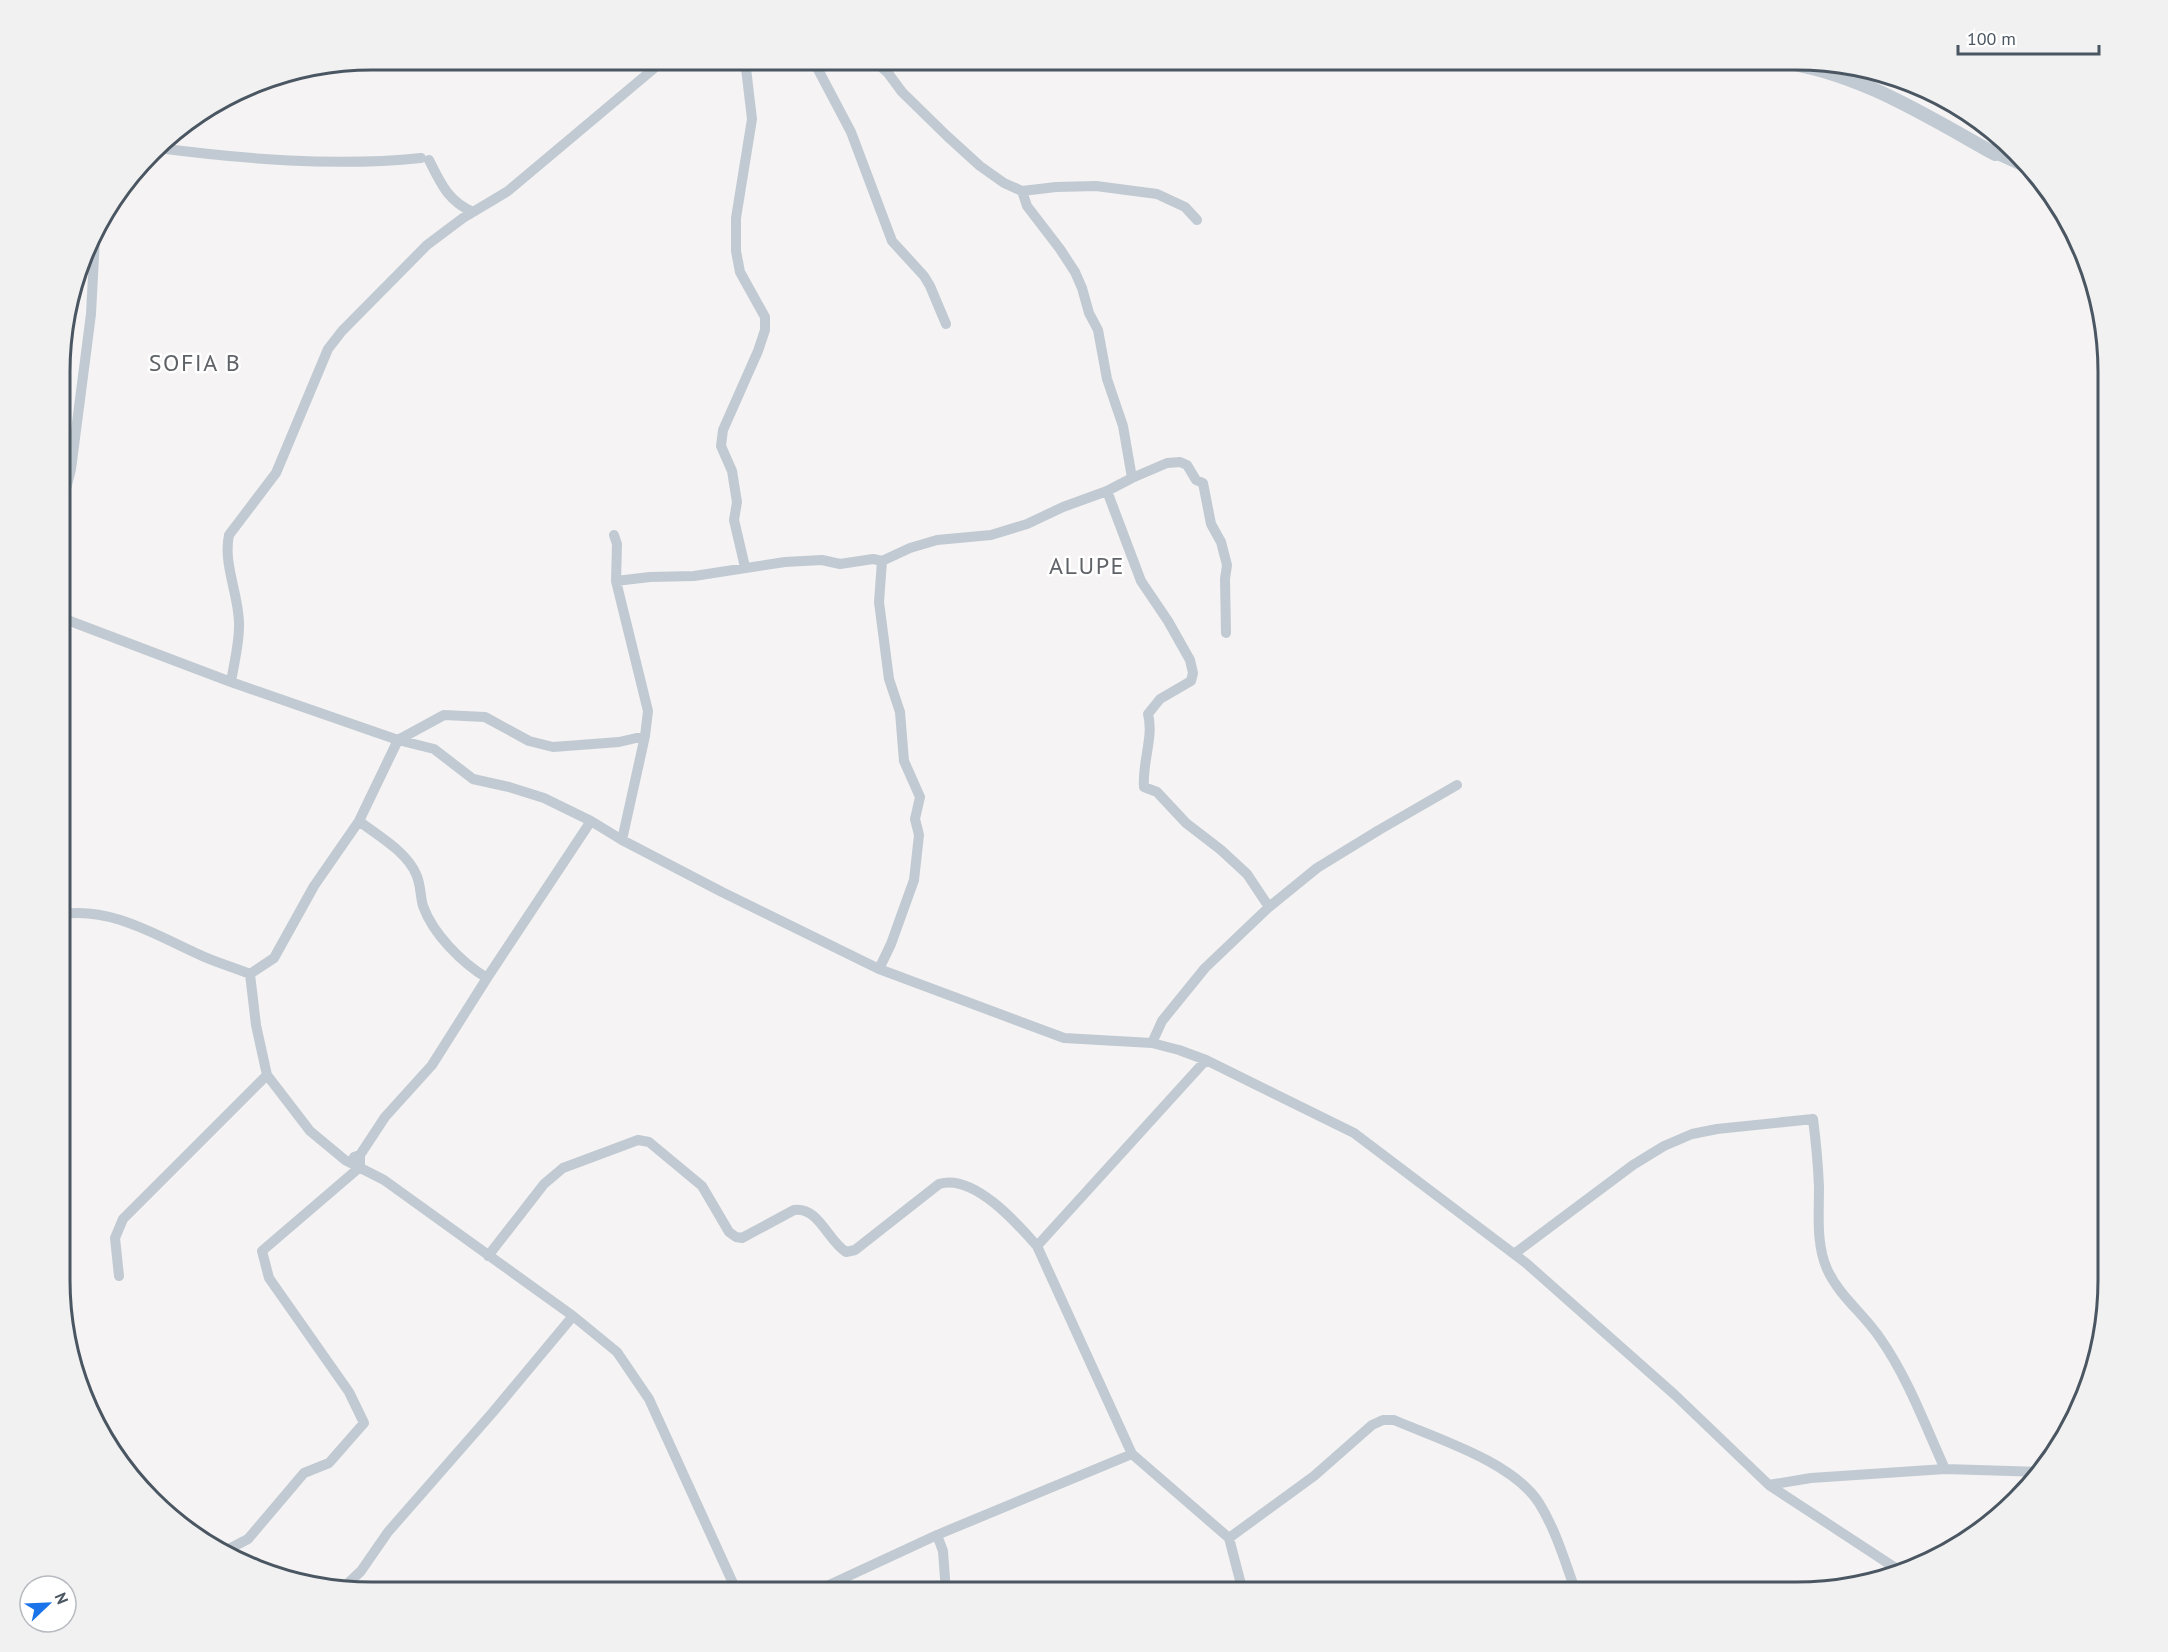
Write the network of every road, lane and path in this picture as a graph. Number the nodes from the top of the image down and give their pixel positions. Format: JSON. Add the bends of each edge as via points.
{"nodes":[{"id":1,"x":652,"y":70,"type":"edge"},
{"id":2,"x":746,"y":70,"type":"edge"},
{"id":3,"x":818,"y":70,"type":"edge"},
{"id":4,"x":885,"y":70,"type":"edge"},
{"id":5,"x":1834,"y":73,"type":"edge"},
{"id":6,"x":1997,"y":147,"type":"edge"},
{"id":7,"x":169,"y":149,"type":"edge"},
{"id":8,"x":1995,"y":154,"type":"junction"},
{"id":9,"x":2011,"y":161,"type":"edge"},
{"id":10,"x":1022,"y":190,"type":"junction"},
{"id":11,"x":457,"y":205,"type":"junction"},
{"id":12,"x":473,"y":212,"type":"junction"},
{"id":13,"x":1197,"y":220,"type":"dead end"},
{"id":14,"x":456,"y":224,"type":"junction"},
{"id":15,"x":94,"y":257,"type":"edge"},
{"id":16,"x":946,"y":324,"type":"dead end"},
{"id":17,"x":70,"y":473,"type":"edge"},
{"id":18,"x":1132,"y":477,"type":"junction"},
{"id":19,"x":1107,"y":491,"type":"junction"},
{"id":20,"x":614,"y":535,"type":"dead end"},
{"id":21,"x":882,"y":561,"type":"junction"},
{"id":22,"x":745,"y":567,"type":"junction"},
{"id":23,"x":616,"y":582,"type":"junction"},
{"id":24,"x":70,"y":621,"type":"edge"},
{"id":25,"x":1226,"y":633,"type":"dead end"},
{"id":26,"x":231,"y":682,"type":"junction"},
{"id":27,"x":645,"y":736,"type":"junction"},
{"id":28,"x":398,"y":740,"type":"junction"},
{"id":29,"x":1457,"y":785,"type":"dead end"},
{"id":30,"x":359,"y":821,"type":"junction"},
{"id":31,"x":591,"y":821,"type":"junction"},
{"id":32,"x":621,"y":840,"type":"junction"},
{"id":33,"x":1269,"y":907,"type":"junction"},
{"id":34,"x":70,"y":913,"type":"edge"},
{"id":35,"x":879,"y":969,"type":"junction"},
{"id":36,"x":250,"y":974,"type":"junction"},
{"id":37,"x":487,"y":978,"type":"junction"},
{"id":38,"x":1152,"y":1043,"type":"junction"},
{"id":39,"x":1206,"y":1060,"type":"junction"},
{"id":40,"x":267,"y":1075,"type":"junction"},
{"id":41,"x":360,"y":1161,"type":"junction"},
{"id":42,"x":1036,"y":1246,"type":"junction"},
{"id":43,"x":1514,"y":1254,"type":"junction"},
{"id":44,"x":488,"y":1256,"type":"junction"},
{"id":45,"x":119,"y":1276,"type":"dead end"},
{"id":46,"x":573,"y":1316,"type":"junction"},
{"id":47,"x":1132,"y":1454,"type":"junction"},
{"id":48,"x":1945,"y":1469,"type":"junction"},
{"id":49,"x":2029,"y":1472,"type":"edge"},
{"id":50,"x":1769,"y":1485,"type":"junction"},
{"id":51,"x":937,"y":1535,"type":"junction"},
{"id":52,"x":1229,"y":1538,"type":"junction"},
{"id":53,"x":233,"y":1547,"type":"edge"},
{"id":54,"x":1891,"y":1565,"type":"edge"},
{"id":55,"x":351,"y":1581,"type":"edge"},
{"id":56,"x":732,"y":1582,"type":"edge"},
{"id":57,"x":836,"y":1582,"type":"edge"},
{"id":58,"x":945,"y":1582,"type":"edge"},
{"id":59,"x":1240,"y":1582,"type":"edge"},
{"id":60,"x":1572,"y":1582,"type":"edge"}],
"edges":[{"from":1,"to":12,"type":"street","via":[[508,191]]},
{"from":2,"to":22,"type":"street","via":[[752,119],[736,218],[736,251],[740,272],[765,317],[765,330],[723,430],[721,446],[732,471],[737,502],[734,520]]},
{"from":3,"to":16,"type":"street","via":[[851,132],[892,241],[930,286]]},
{"from":4,"to":10,"type":"street","via":[[902,92],[980,166]]},
{"from":5,"to":8,"type":"street","via":[[1902,103]]},
{"from":6,"to":8,"type":"street"},
{"from":7,"to":11,"type":"street","via":[[223,157],[375,162],[425,159]]},
{"from":8,"to":9,"type":"street"},
{"from":10,"to":13,"type":"street","via":[[1096,186],[1157,194],[1185,207]]},
{"from":10,"to":18,"type":"street","via":[[1027,206],[1065,257],[1082,288],[1098,330]]},
{"from":11,"to":12,"type":"street"},
{"from":11,"to":14,"type":"street"},
{"from":12,"to":14,"type":"street"},
{"from":14,"to":26,"type":"street","via":[[427,245],[328,349],[276,473],[229,535],[228,559],[239,624]]},
{"from":15,"to":17,"type":"street","via":[[91,314]]},
{"from":18,"to":19,"type":"street"},
{"from":18,"to":25,"type":"street","via":[[1180,462],[1203,483],[1211,524],[1227,565]]},
{"from":19,"to":21,"type":"street","via":[[991,535],[937,540]]},
{"from":19,"to":33,"type":"street","via":[[1141,581],[1168,621],[1193,673],[1191,681],[1160,699],[1148,714],[1151,726],[1144,787],[1157,792],[1186,823],[1247,874]]},
{"from":20,"to":23,"type":"street"},
{"from":21,"to":22,"type":"street","via":[[840,564],[822,560]]},
{"from":21,"to":35,"type":"street","via":[[879,602],[889,679],[900,712],[904,761],[920,797],[915,819],[919,835],[914,880]]},
{"from":22,"to":23,"type":"street","via":[[694,576]]},
{"from":23,"to":27,"type":"street","via":[[648,711]]},
{"from":24,"to":26,"type":"street"},
{"from":26,"to":28,"type":"street"},
{"from":27,"to":28,"type":"street","via":[[553,747],[530,741],[485,717],[444,715]]},
{"from":27,"to":32,"type":"street"},
{"from":28,"to":30,"type":"street"},
{"from":28,"to":31,"type":"street","via":[[434,749],[473,779],[544,798]]},
{"from":29,"to":33,"type":"street","via":[[1317,868]]},
{"from":30,"to":36,"type":"street","via":[[314,886],[274,958]]},
{"from":30,"to":37,"type":"street","via":[[409,862],[417,875],[429,919],[462,961]]},
{"from":31,"to":32,"type":"street"},
{"from":31,"to":37,"type":"street"},
{"from":32,"to":35,"type":"street"},
{"from":33,"to":38,"type":"street","via":[[1205,969],[1162,1021]]},
{"from":34,"to":36,"type":"street","via":[[128,921],[201,956]]},
{"from":35,"to":38,"type":"street","via":[[1064,1038]]},
{"from":36,"to":40,"type":"street"},
{"from":37,"to":41,"type":"street","via":[[432,1065],[385,1117]]},
{"from":38,"to":39,"type":"street"},
{"from":39,"to":42,"type":"street"},
{"from":39,"to":43,"type":"street","via":[[1354,1133]]},
{"from":40,"to":41,"type":"street","via":[[310,1131],[345,1160]]},
{"from":40,"to":45,"type":"street","via":[[123,1219],[114,1238]]},
{"from":41,"to":44,"type":"street"},
{"from":41,"to":53,"type":"street","via":[[262,1251],[269,1278],[338,1376],[364,1423],[329,1463],[304,1473],[248,1539]]},
{"from":42,"to":44,"type":"street","via":[[990,1200],[961,1182],[949,1180],[855,1250],[846,1252],[839,1247],[802,1209],[742,1238],[736,1237],[729,1232],[702,1186],[649,1142],[638,1140],[563,1168],[544,1184]]},
{"from":42,"to":47,"type":"street"},
{"from":43,"to":48,"type":"street","via":[[1664,1146],[1717,1129],[1813,1119],[1818,1151],[1819,1229],[1827,1268],[1895,1360]]},
{"from":43,"to":50,"type":"street","via":[[1675,1395]]},
{"from":44,"to":46,"type":"street"},
{"from":46,"to":55,"type":"street"},
{"from":46,"to":56,"type":"street","via":[[617,1352],[648,1399]]},
{"from":47,"to":51,"type":"street"},
{"from":47,"to":52,"type":"street"},
{"from":48,"to":49,"type":"street"},
{"from":48,"to":50,"type":"street","via":[[1811,1478]]},
{"from":50,"to":54,"type":"street"},
{"from":51,"to":57,"type":"street"},
{"from":51,"to":58,"type":"street","via":[[943,1551]]},
{"from":52,"to":59,"type":"street"},
{"from":52,"to":60,"type":"street","via":[[1314,1476],[1372,1425],[1394,1420],[1496,1464],[1519,1480],[1538,1501],[1551,1525]]}]}
